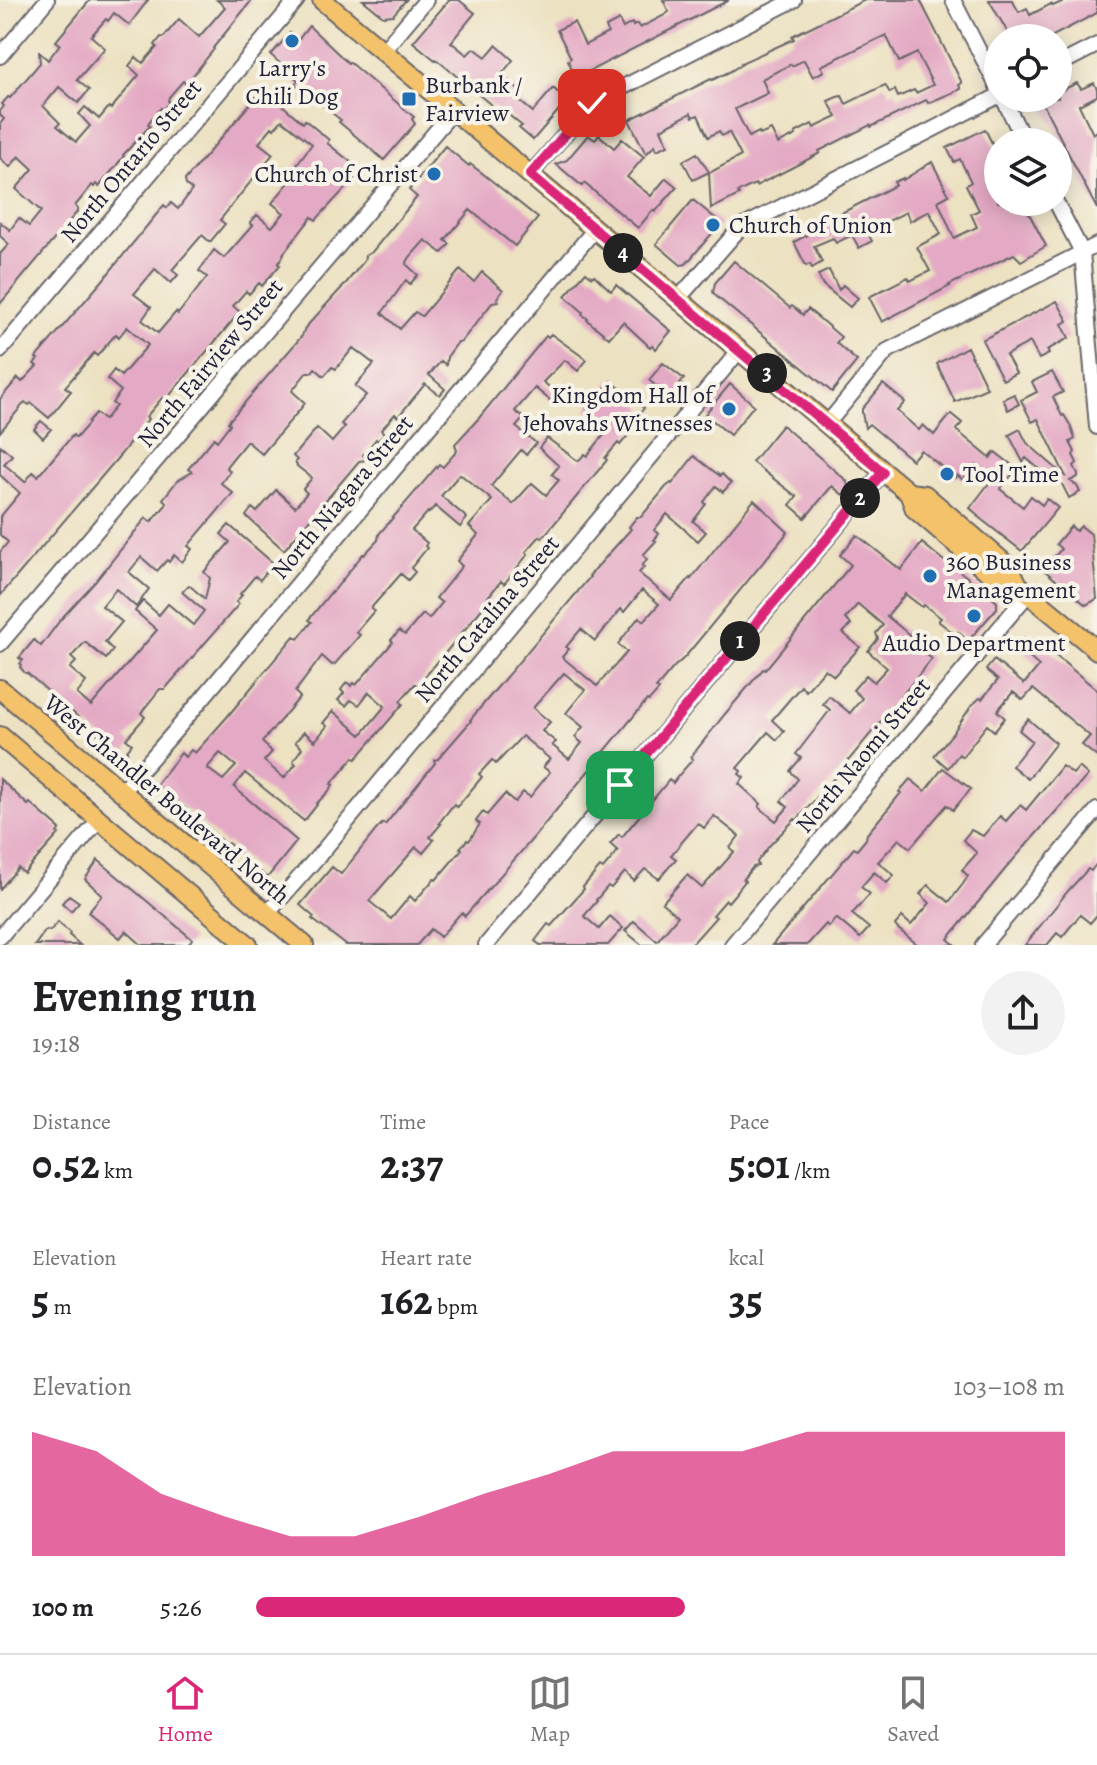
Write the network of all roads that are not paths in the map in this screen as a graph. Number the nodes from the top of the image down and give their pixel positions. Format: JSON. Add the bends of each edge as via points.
{"nodes":[{"id":1,"x":47,"y":0,"type":"edge"},
{"id":2,"x":297,"y":0,"type":"edge"},
{"id":3,"x":322,"y":0,"type":"edge"},
{"id":4,"x":426,"y":0,"type":"edge"},
{"id":5,"x":794,"y":0,"type":"edge"},
{"id":6,"x":953,"y":0,"type":"edge"},
{"id":7,"x":1097,"y":45,"type":"edge"},
{"id":8,"x":383,"y":51,"type":"junction"},
{"id":9,"x":0,"y":56,"type":"edge"},
{"id":10,"x":1072,"y":58,"type":"edge"},
{"id":11,"x":984,"y":61,"type":"edge"},
{"id":12,"x":984,"y":105,"type":"edge"},
{"id":13,"x":454,"y":110,"type":"junction"},
{"id":14,"x":530,"y":175,"type":"junction"},
{"id":15,"x":1063,"y":216,"type":"edge"},
{"id":16,"x":595,"y":229,"type":"junction"},
{"id":17,"x":1097,"y":245,"type":"edge"},
{"id":18,"x":1082,"y":252,"type":"junction"},
{"id":19,"x":678,"y":299,"type":"junction"},
{"id":20,"x":0,"y":351,"type":"edge"},
{"id":21,"x":739,"y":351,"type":"junction"},
{"id":22,"x":827,"y":424,"type":"junction"},
{"id":23,"x":1097,"y":427,"type":"edge"},
{"id":24,"x":883,"y":472,"type":"junction"},
{"id":25,"x":1023,"y":590,"type":"junction"},
{"id":26,"x":0,"y":644,"type":"edge"},
{"id":27,"x":1097,"y":650,"type":"edge"},
{"id":28,"x":0,"y":689,"type":"edge"},
{"id":29,"x":0,"y":736,"type":"edge"},
{"id":30,"x":121,"y":793,"type":"junction"},
{"id":31,"x":1097,"y":810,"type":"edge"},
{"id":32,"x":99,"y":820,"type":"junction"},
{"id":33,"x":267,"y":914,"type":"junction"},
{"id":34,"x":0,"y":937,"type":"edge"},
{"id":35,"x":244,"y":944,"type":"edge"},
{"id":36,"x":304,"y":945,"type":"edge"},
{"id":37,"x":486,"y":945,"type":"edge"},
{"id":38,"x":732,"y":945,"type":"edge"},
{"id":39,"x":983,"y":945,"type":"edge"}],
"edges":[{"from":1,"to":9,"type":"street"},
{"from":2,"to":20,"type":"street","name":"North Ontario Street"},
{"from":3,"to":8,"type":"main road"},
{"from":4,"to":8,"type":"street"},
{"from":5,"to":14,"type":"street","via":[[592,103]]},
{"from":6,"to":11,"type":"street"},
{"from":7,"to":10,"type":"street"},
{"from":8,"to":13,"type":"main road"},
{"from":12,"to":19,"type":"street","via":[[740,228]]},
{"from":13,"to":14,"type":"main road"},
{"from":13,"to":26,"type":"street","name":"North Fairview Street"},
{"from":14,"to":16,"type":"main road"},
{"from":15,"to":18,"type":"street"},
{"from":16,"to":19,"type":"main road"},
{"from":16,"to":30,"type":"street","name":"North Niagara Street"},
{"from":17,"to":18,"type":"street"},
{"from":18,"to":22,"type":"street","via":[[887,351]]},
{"from":18,"to":23,"type":"street"},
{"from":19,"to":21,"type":"main road"},
{"from":21,"to":22,"type":"main road"},
{"from":21,"to":33,"type":"street","name":"North Catalina Street"},
{"from":22,"to":24,"type":"main road"},
{"from":24,"to":25,"type":"main road","via":[[909,493],[925,495],[1010,568]]},
{"from":24,"to":37,"type":"street"},
{"from":25,"to":27,"type":"main road"},
{"from":25,"to":38,"type":"street","name":"North Naomi Street"},
{"from":28,"to":30,"type":"main road","name":"West Chandler Boulevard North"},
{"from":29,"to":32,"type":"main road"},
{"from":30,"to":33,"type":"main road","name":"West Chandler Boulevard North"},
{"from":31,"to":39,"type":"street"},
{"from":32,"to":34,"type":"street"},
{"from":32,"to":35,"type":"main road"},
{"from":33,"to":36,"type":"main road","name":"West Chandler Boulevard North"}]}
